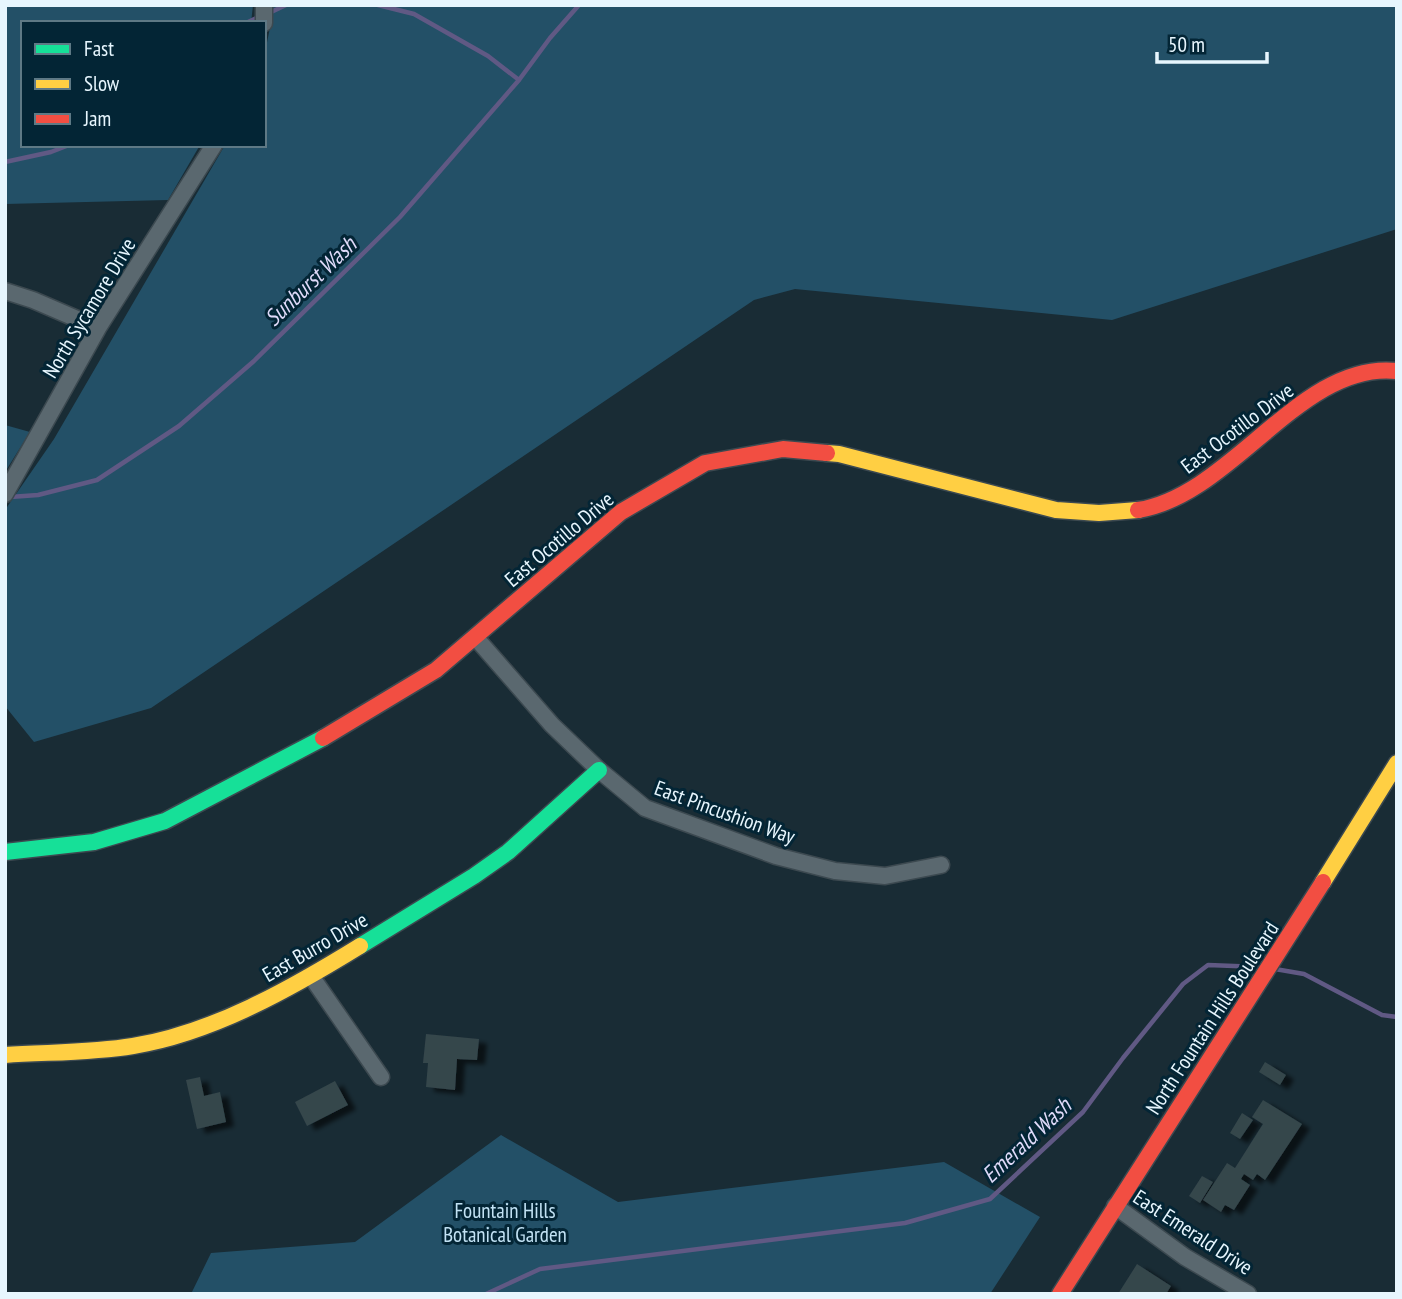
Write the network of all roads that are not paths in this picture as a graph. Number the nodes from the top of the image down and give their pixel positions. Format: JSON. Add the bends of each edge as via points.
{"nodes":[{"id":1,"x":213,"y":147,"type":"edge"},
{"id":2,"x":5,"y":291,"type":"edge"},
{"id":3,"x":98,"y":328,"type":"junction"},
{"id":4,"x":1397,"y":371,"type":"edge"},
{"id":5,"x":5,"y":494,"type":"edge"},
{"id":6,"x":476,"y":638,"type":"junction"},
{"id":7,"x":1397,"y":763,"type":"edge"},
{"id":8,"x":599,"y":770,"type":"junction"},
{"id":9,"x":5,"y":852,"type":"edge"},
{"id":10,"x":942,"y":865,"type":"dead end"},
{"id":11,"x":311,"y":976,"type":"junction"},
{"id":12,"x":5,"y":1055,"type":"edge"},
{"id":13,"x":380,"y":1077,"type":"dead end"},
{"id":14,"x":1115,"y":1206,"type":"junction"},
{"id":15,"x":1060,"y":1294,"type":"edge"},
{"id":16,"x":1248,"y":1294,"type":"edge"}],
"edges":[{"from":1,"to":3,"type":"street","name":"North Sycamore Drive"},
{"from":2,"to":3,"type":"street"},
{"from":3,"to":5,"type":"street","name":"North Sycamore Drive"},
{"from":4,"to":6,"type":"street","name":"East Ocotillo Drive","via":[[1351,376],[1321,391],[1203,483],[1168,502],[1130,511],[1056,510],[839,454],[783,449],[705,463],[621,512]]},
{"from":6,"to":8,"type":"street","name":"East Pincushion Way","via":[[552,725]]},
{"from":6,"to":9,"type":"street","name":"East Ocotillo Drive","via":[[436,670],[311,745],[165,821],[94,842]]},
{"from":7,"to":14,"type":"street","name":"North Fountain Hills Boulevard","via":[[1241,1015]]},
{"from":8,"to":10,"type":"street","name":"East Pincushion Way","via":[[645,808],[776,856],[835,871],[885,876]]},
{"from":8,"to":11,"type":"street","name":"East Burro Drive","via":[[508,852]]},
{"from":11,"to":12,"type":"street","name":"East Burro Drive","via":[[214,1024],[133,1046]]},
{"from":11,"to":13,"type":"street"},
{"from":14,"to":15,"type":"street","name":"North Fountain Hills Boulevard"},
{"from":14,"to":16,"type":"street","name":"East Emerald Drive","via":[[1185,1257]]}]}
